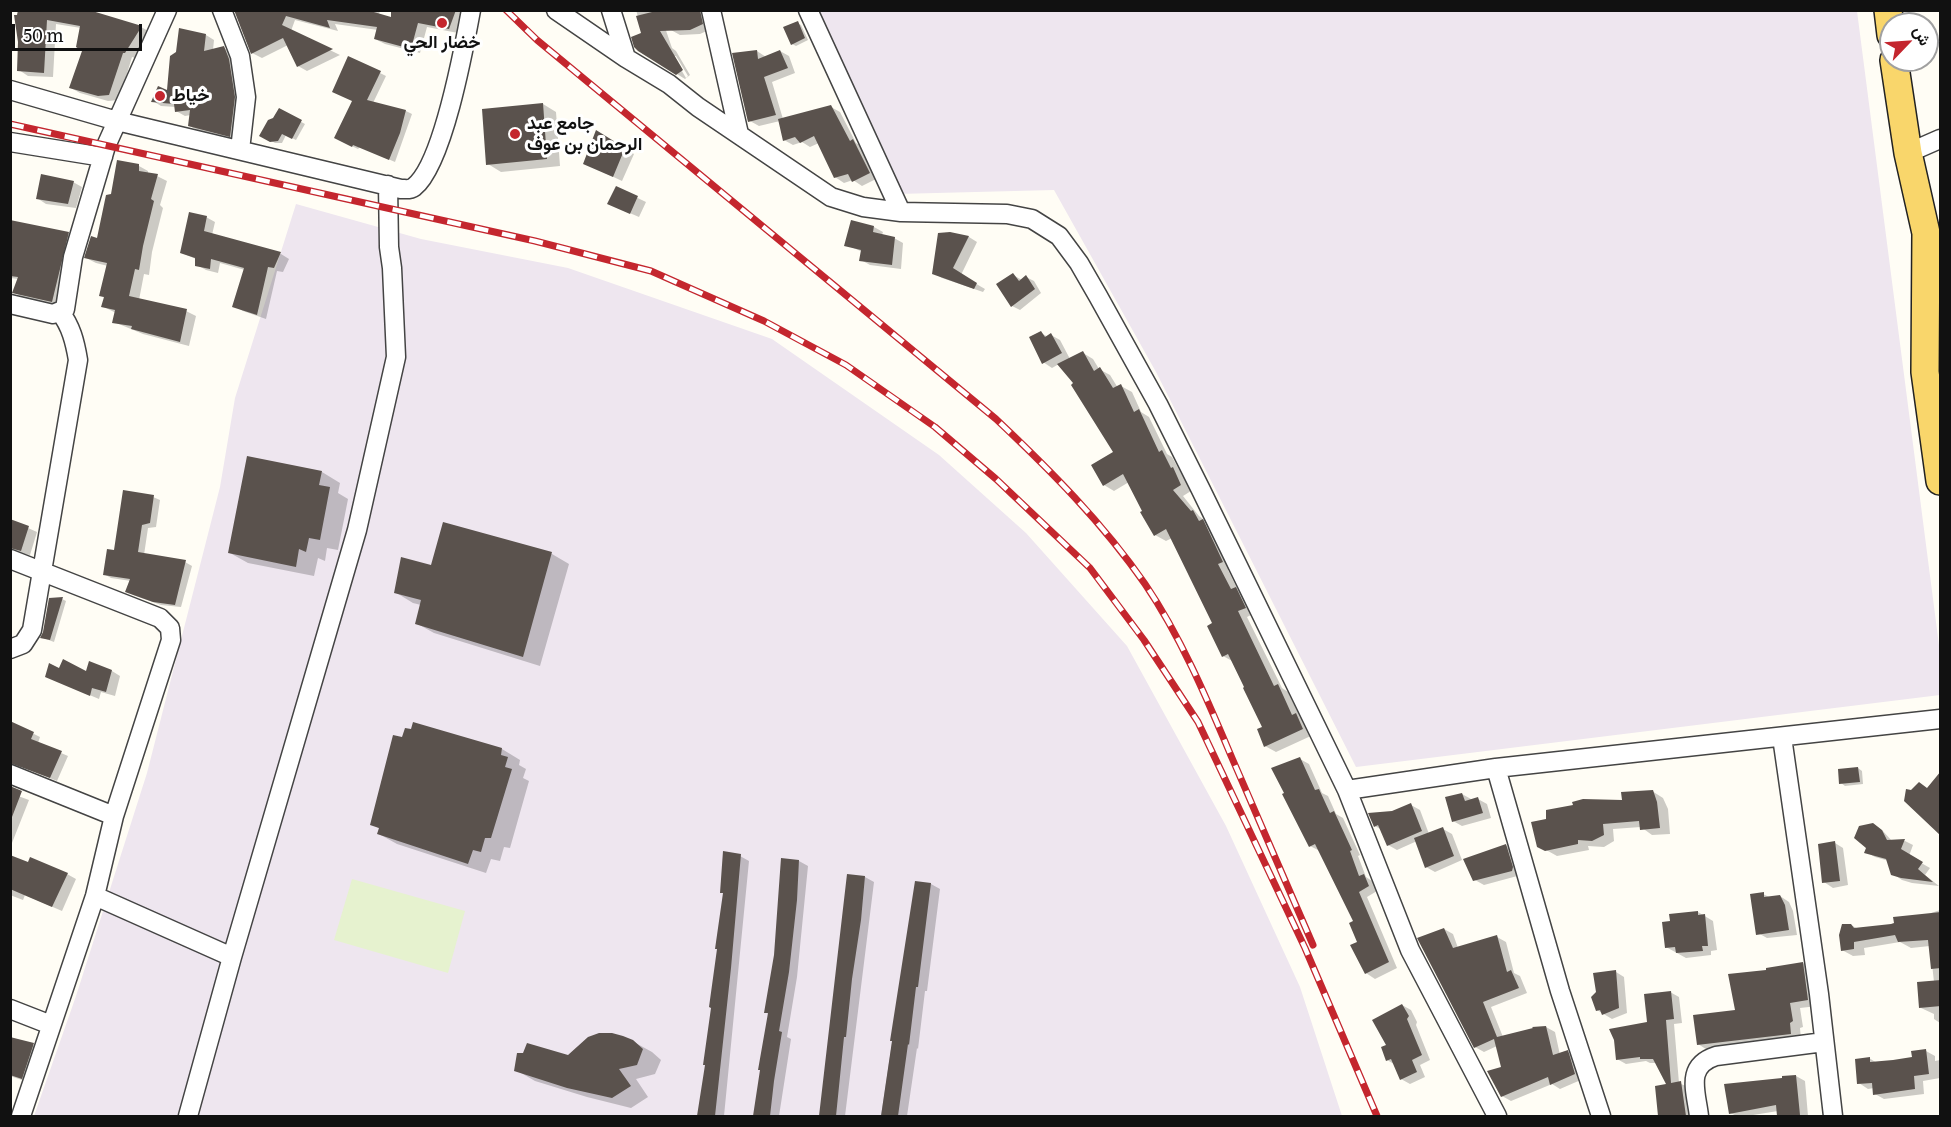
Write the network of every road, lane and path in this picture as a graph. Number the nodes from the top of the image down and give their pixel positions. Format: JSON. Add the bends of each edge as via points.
{"nodes":[{"id":1,"x":167,"y":10,"type":"edge"},
{"id":2,"x":222,"y":10,"type":"edge"},
{"id":3,"x":471,"y":10,"type":"edge"},
{"id":4,"x":556,"y":10,"type":"edge"},
{"id":5,"x":611,"y":10,"type":"edge"},
{"id":6,"x":711,"y":10,"type":"edge"},
{"id":7,"x":808,"y":10,"type":"edge"},
{"id":8,"x":626,"y":58,"type":"junction"},
{"id":9,"x":1896,"y":72,"type":"edge"},
{"id":10,"x":10,"y":90,"type":"edge"},
{"id":11,"x":117,"y":121,"type":"junction"},
{"id":12,"x":739,"y":134,"type":"junction"},
{"id":13,"x":1941,"y":139,"type":"edge"},
{"id":14,"x":10,"y":142,"type":"edge"},
{"id":15,"x":240,"y":150,"type":"junction"},
{"id":16,"x":1908,"y":153,"type":"junction"},
{"id":17,"x":103,"y":157,"type":"junction"},
{"id":18,"x":388,"y":185,"type":"junction"},
{"id":19,"x":901,"y":212,"type":"junction"},
{"id":20,"x":1926,"y":233,"type":"junction"},
{"id":21,"x":1941,"y":266,"type":"edge"},
{"id":22,"x":10,"y":304,"type":"edge"},
{"id":23,"x":60,"y":312,"type":"junction"},
{"id":24,"x":1941,"y":343,"type":"edge"},
{"id":25,"x":1925,"y":372,"type":"junction"},
{"id":26,"x":1941,"y":394,"type":"edge"},
{"id":27,"x":1941,"y":481,"type":"edge"},
{"id":28,"x":10,"y":559,"type":"edge"},
{"id":29,"x":43,"y":571,"type":"junction"},
{"id":30,"x":10,"y":649,"type":"edge"},
{"id":31,"x":1941,"y":718,"type":"edge"},
{"id":32,"x":1782,"y":737,"type":"junction"},
{"id":33,"x":1496,"y":768,"type":"junction"},
{"id":34,"x":10,"y":774,"type":"edge"},
{"id":35,"x":1347,"y":790,"type":"junction"},
{"id":36,"x":114,"y":816,"type":"junction"},
{"id":37,"x":94,"y":896,"type":"junction"},
{"id":38,"x":232,"y":957,"type":"junction"},
{"id":39,"x":10,"y":1009,"type":"edge"},
{"id":40,"x":51,"y":1025,"type":"junction"},
{"id":41,"x":1824,"y":1042,"type":"junction"},
{"id":42,"x":21,"y":1116,"type":"edge"},
{"id":43,"x":188,"y":1116,"type":"edge"},
{"id":44,"x":1497,"y":1116,"type":"edge"},
{"id":45,"x":1602,"y":1116,"type":"edge"},
{"id":46,"x":1699,"y":1116,"type":"edge"},
{"id":47,"x":1833,"y":1116,"type":"edge"}],
"edges":[{"from":1,"to":11,"type":"street"},
{"from":2,"to":15,"type":"street","via":[[240,56],[246,97]]},
{"from":3,"to":18,"type":"street","via":[[462,61],[434,158],[410,189]]},
{"from":4,"to":8,"type":"street"},
{"from":5,"to":8,"type":"street"},
{"from":6,"to":12,"type":"street"},
{"from":7,"to":19,"type":"street"},
{"from":8,"to":12,"type":"street"},
{"from":9,"to":16,"type":"main road"},
{"from":10,"to":11,"type":"street"},
{"from":11,"to":15,"type":"street"},
{"from":11,"to":17,"type":"street"},
{"from":12,"to":19,"type":"street","via":[[831,197],[863,207]]},
{"from":13,"to":16,"type":"street"},
{"from":14,"to":17,"type":"street"},
{"from":15,"to":18,"type":"street"},
{"from":16,"to":20,"type":"main road"},
{"from":17,"to":23,"type":"street","via":[[73,257],[67,303]]},
{"from":18,"to":38,"type":"street","via":[[396,357],[357,530]]},
{"from":19,"to":35,"type":"street","via":[[1007,214],[1032,219],[1059,236],[1084,271],[1158,404]]},
{"from":20,"to":21,"type":"main road"},
{"from":20,"to":25,"type":"main road"},
{"from":22,"to":23,"type":"street","via":[[53,314]]},
{"from":23,"to":29,"type":"street","via":[[78,360]]},
{"from":24,"to":25,"type":"main road","via":[[1928,354]]},
{"from":25,"to":26,"type":"main road","via":[[1927,381]]},
{"from":25,"to":27,"type":"main road"},
{"from":28,"to":29,"type":"street"},
{"from":29,"to":30,"type":"street","via":[[32,630],[23,644]]},
{"from":29,"to":36,"type":"street","via":[[160,618],[170,628],[171,640]]},
{"from":31,"to":32,"type":"street"},
{"from":32,"to":33,"type":"street"},
{"from":32,"to":41,"type":"street"},
{"from":33,"to":35,"type":"street"},
{"from":33,"to":45,"type":"street","via":[[1560,991]]},
{"from":34,"to":36,"type":"street"},
{"from":35,"to":44,"type":"street","via":[[1410,950]]},
{"from":36,"to":37,"type":"street"},
{"from":37,"to":38,"type":"street"},
{"from":37,"to":40,"type":"street"},
{"from":38,"to":43,"type":"street"},
{"from":39,"to":40,"type":"street"},
{"from":40,"to":42,"type":"street"},
{"from":41,"to":46,"type":"street","via":[[1706,1059],[1695,1071]]},
{"from":41,"to":47,"type":"street"}]}
